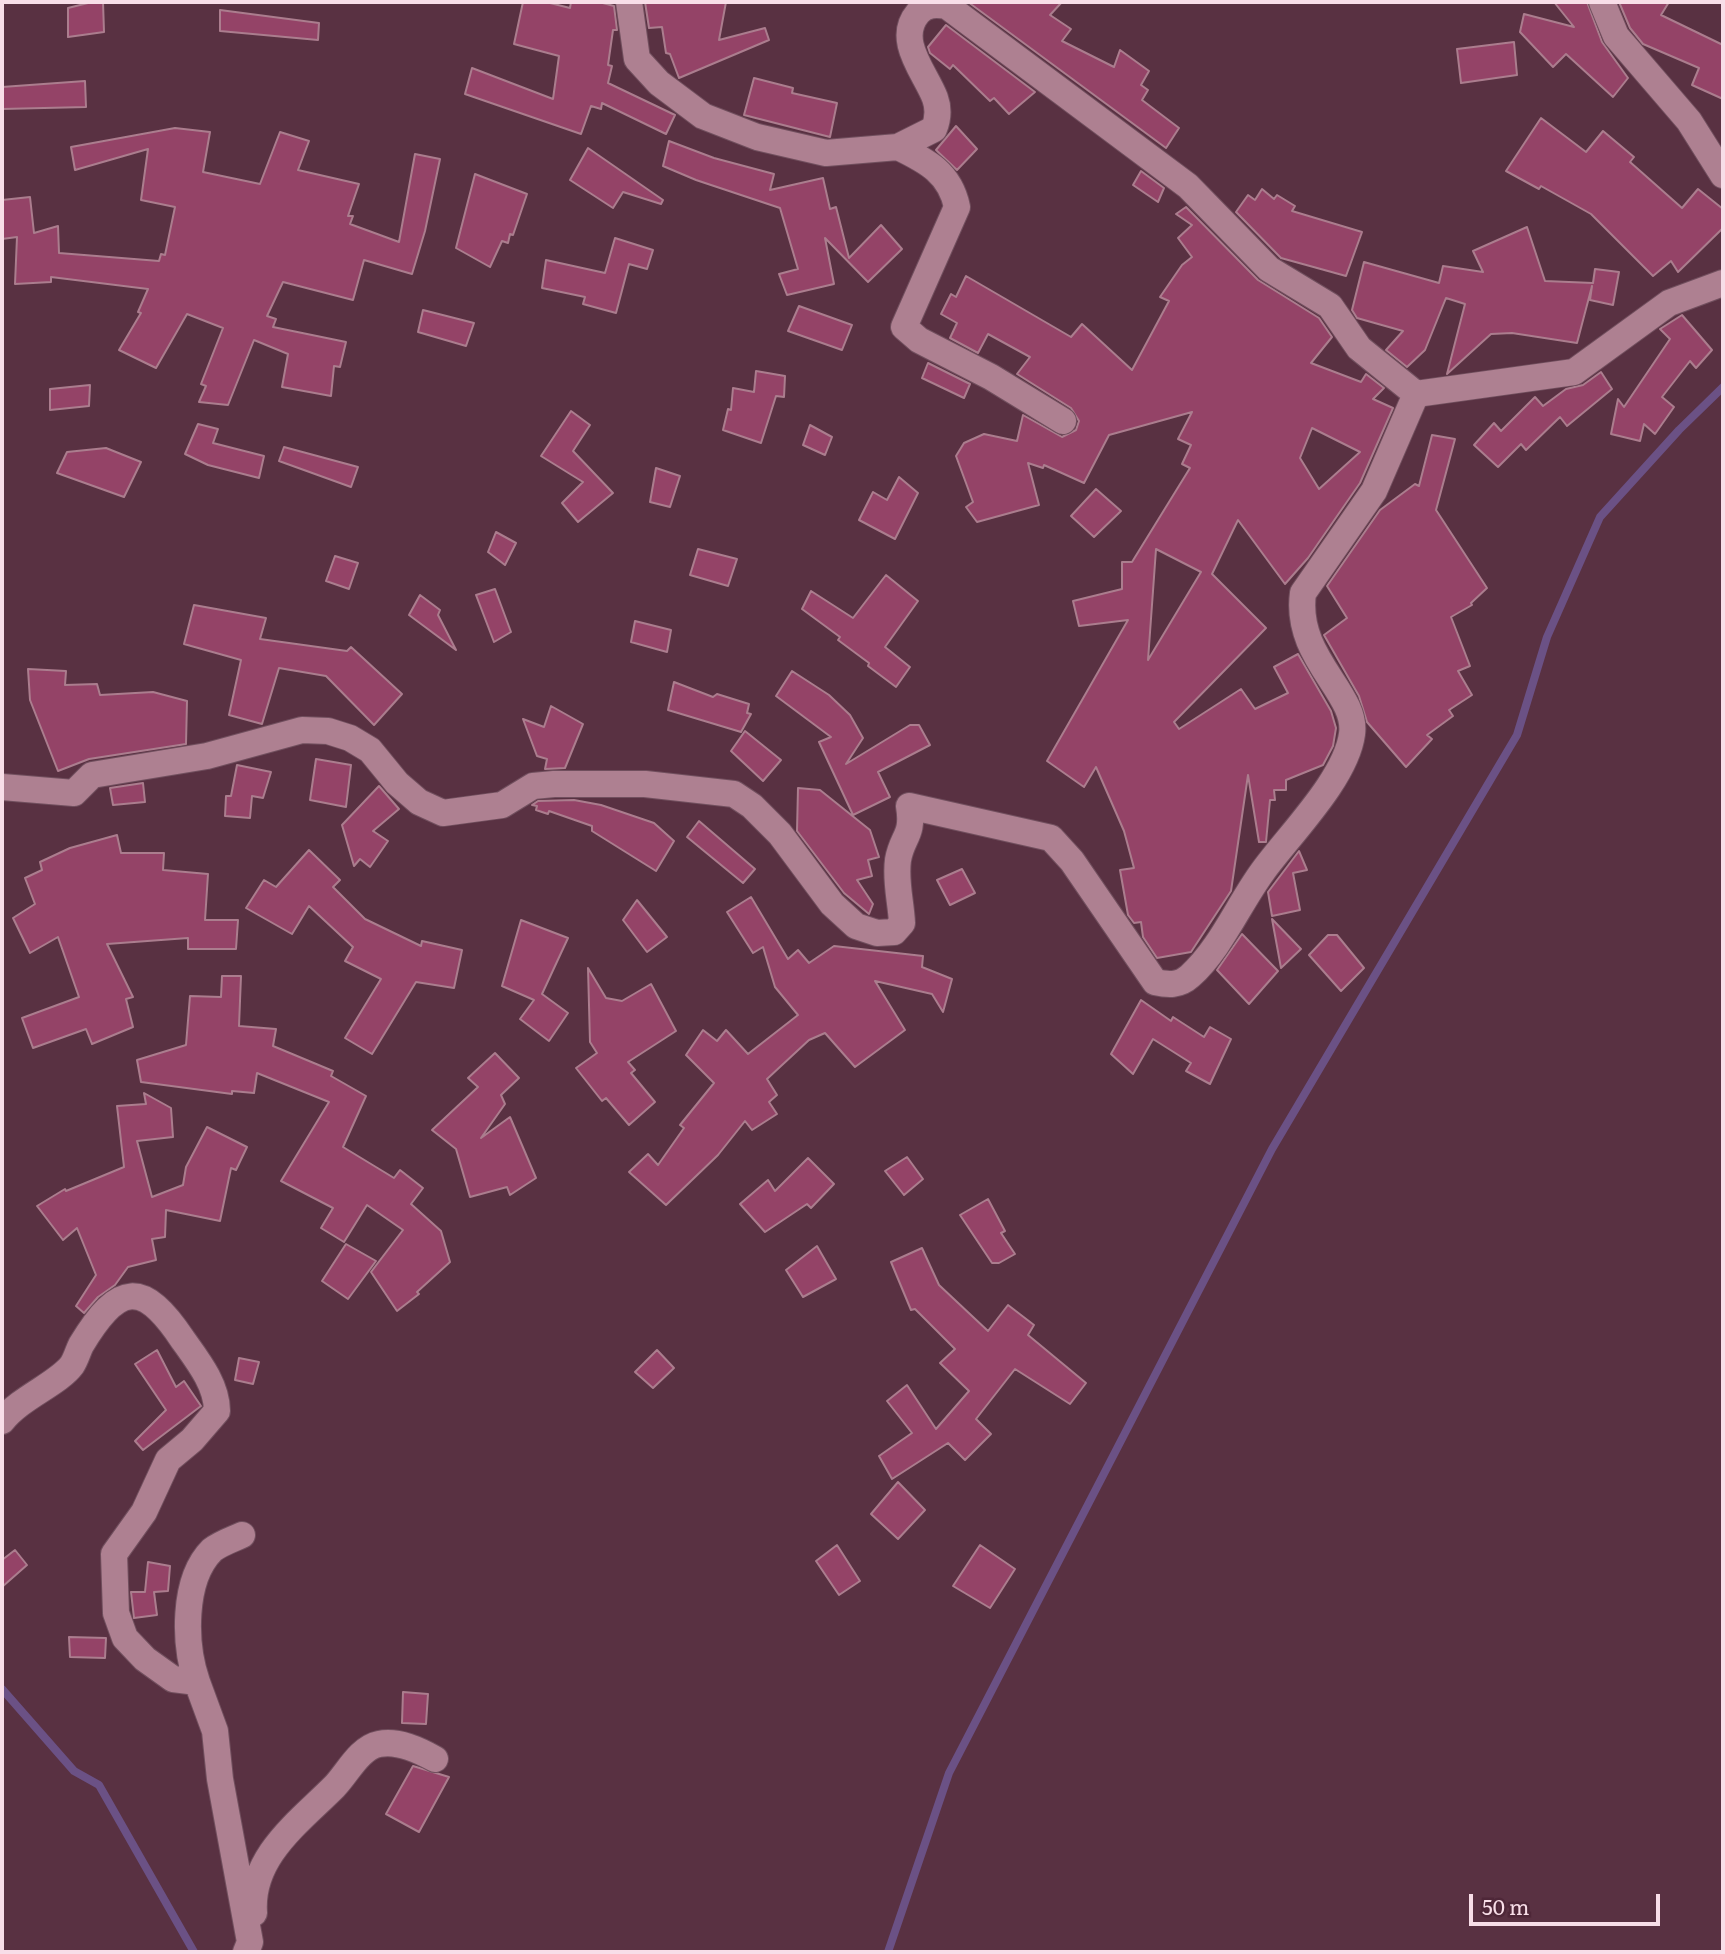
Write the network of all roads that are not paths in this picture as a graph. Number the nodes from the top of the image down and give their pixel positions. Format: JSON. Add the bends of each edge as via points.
{"nodes":[{"id":1,"x":629,"y":2,"type":"edge"},
{"id":2,"x":1602,"y":2,"type":"edge"},
{"id":3,"x":898,"y":147,"type":"junction"},
{"id":4,"x":1723,"y":175,"type":"edge"},
{"id":5,"x":1723,"y":283,"type":"edge"},
{"id":6,"x":1416,"y":394,"type":"junction"},
{"id":7,"x":1063,"y":421,"type":"dead end"},
{"id":8,"x":2,"y":787,"type":"edge"},
{"id":9,"x":2,"y":1421,"type":"edge"},
{"id":10,"x":242,"y":1535,"type":"dead end"},
{"id":11,"x":197,"y":1682,"type":"junction"},
{"id":12,"x":435,"y":1759,"type":"dead end"},
{"id":13,"x":247,"y":1943,"type":"edge"}],
"edges":[{"from":1,"to":3,"type":"street","via":[[637,59],[659,83],[703,116],[757,137],[826,153]]},
{"from":2,"to":4,"type":"street","via":[[1616,36],[1689,121]]},
{"from":3,"to":6,"type":"street","via":[[934,129],[938,116],[935,99],[908,36],[920,10],[934,4],[947,6],[1188,186],[1269,269],[1330,306],[1359,348]]},
{"from":3,"to":7,"type":"street","via":[[944,174],[957,207],[904,327],[919,340],[992,377]]},
{"from":5,"to":6,"type":"street","via":[[1669,303],[1574,372]]},
{"from":6,"to":8,"type":"street","via":[[1374,491],[1303,593],[1300,613],[1306,640],[1348,707],[1353,734],[1337,775],[1261,873],[1202,962],[1188,978],[1171,985],[1155,982],[1051,838],[909,806],[912,826],[898,857],[902,923],[894,932],[877,933],[856,926],[832,904],[780,834],[734,794],[645,784],[554,784],[533,786],[502,805],[443,813],[419,802],[370,750],[350,738],[302,730],[206,756],[92,775],[74,793]]},
{"from":9,"to":11,"type":"street","via":[[72,1365],[109,1308],[126,1296],[144,1296],[174,1326],[217,1396],[217,1411],[168,1460],[144,1512],[114,1553],[116,1613],[125,1638],[145,1658],[173,1679]]},
{"from":10,"to":11,"type":"street","via":[[209,1553],[191,1589],[187,1615]]},
{"from":11,"to":13,"type":"street","via":[[215,1731]]},
{"from":12,"to":13,"type":"street","via":[[398,1744],[377,1744],[348,1767],[336,1786],[273,1850],[254,1886],[254,1926]]}]}
